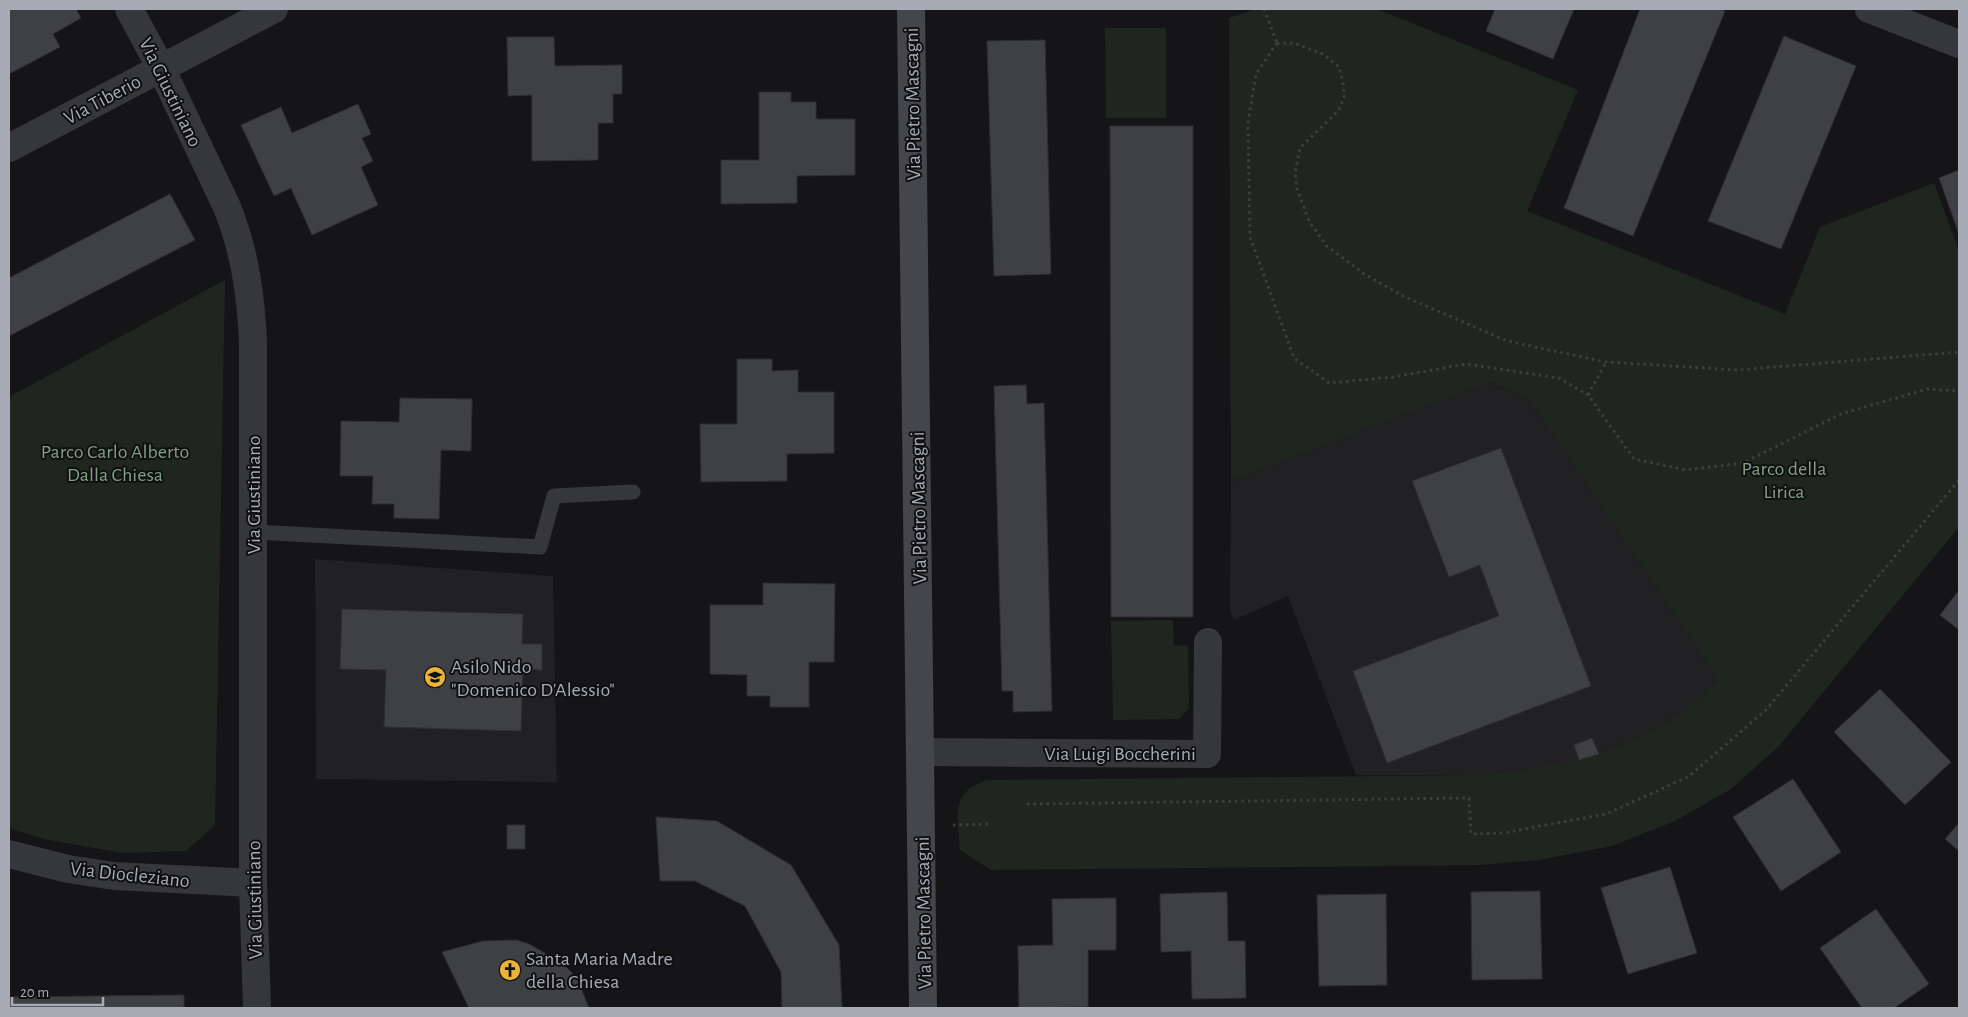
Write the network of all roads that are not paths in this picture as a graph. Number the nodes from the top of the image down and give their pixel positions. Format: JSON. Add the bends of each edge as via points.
{"nodes":[{"id":1,"x":129,"y":9,"type":"edge"},
{"id":2,"x":274,"y":9,"type":"edge"},
{"id":3,"x":911,"y":9,"type":"edge"},
{"id":4,"x":1869,"y":9,"type":"edge"},
{"id":5,"x":1959,"y":44,"type":"edge"},
{"id":6,"x":161,"y":68,"type":"junction"},
{"id":7,"x":9,"y":148,"type":"edge"},
{"id":8,"x":633,"y":492,"type":"dead end"},
{"id":9,"x":253,"y":532,"type":"junction"},
{"id":10,"x":1208,"y":642,"type":"dead end"},
{"id":11,"x":921,"y":752,"type":"junction"},
{"id":12,"x":9,"y":854,"type":"edge"},
{"id":13,"x":253,"y":883,"type":"junction"},
{"id":14,"x":257,"y":1008,"type":"edge"},
{"id":15,"x":923,"y":1008,"type":"edge"}],
"edges":[{"from":1,"to":6,"type":"street","name":"Via Giustiniano"},
{"from":2,"to":6,"type":"street","name":"Via Tiberio"},
{"from":3,"to":11,"type":"street","name":"Via Pietro Mascagni"},
{"from":4,"to":5,"type":"street"},
{"from":6,"to":7,"type":"street","name":"Via Tiberio"},
{"from":6,"to":9,"type":"street","name":"Via Giustiniano","via":[[227,207],[246,270],[253,343]]},
{"from":8,"to":9,"type":"lane","via":[[554,496],[540,547]]},
{"from":9,"to":13,"type":"street","name":"Via Giustiniano"},
{"from":10,"to":11,"type":"street","name":"Via Luigi Boccherini","via":[[1207,754]]},
{"from":11,"to":15,"type":"street","name":"Via Pietro Mascagni"},
{"from":12,"to":13,"type":"street","name":"Via Diocleziano","via":[[114,876]]},
{"from":13,"to":14,"type":"street","name":"Via Giustiniano"}]}
